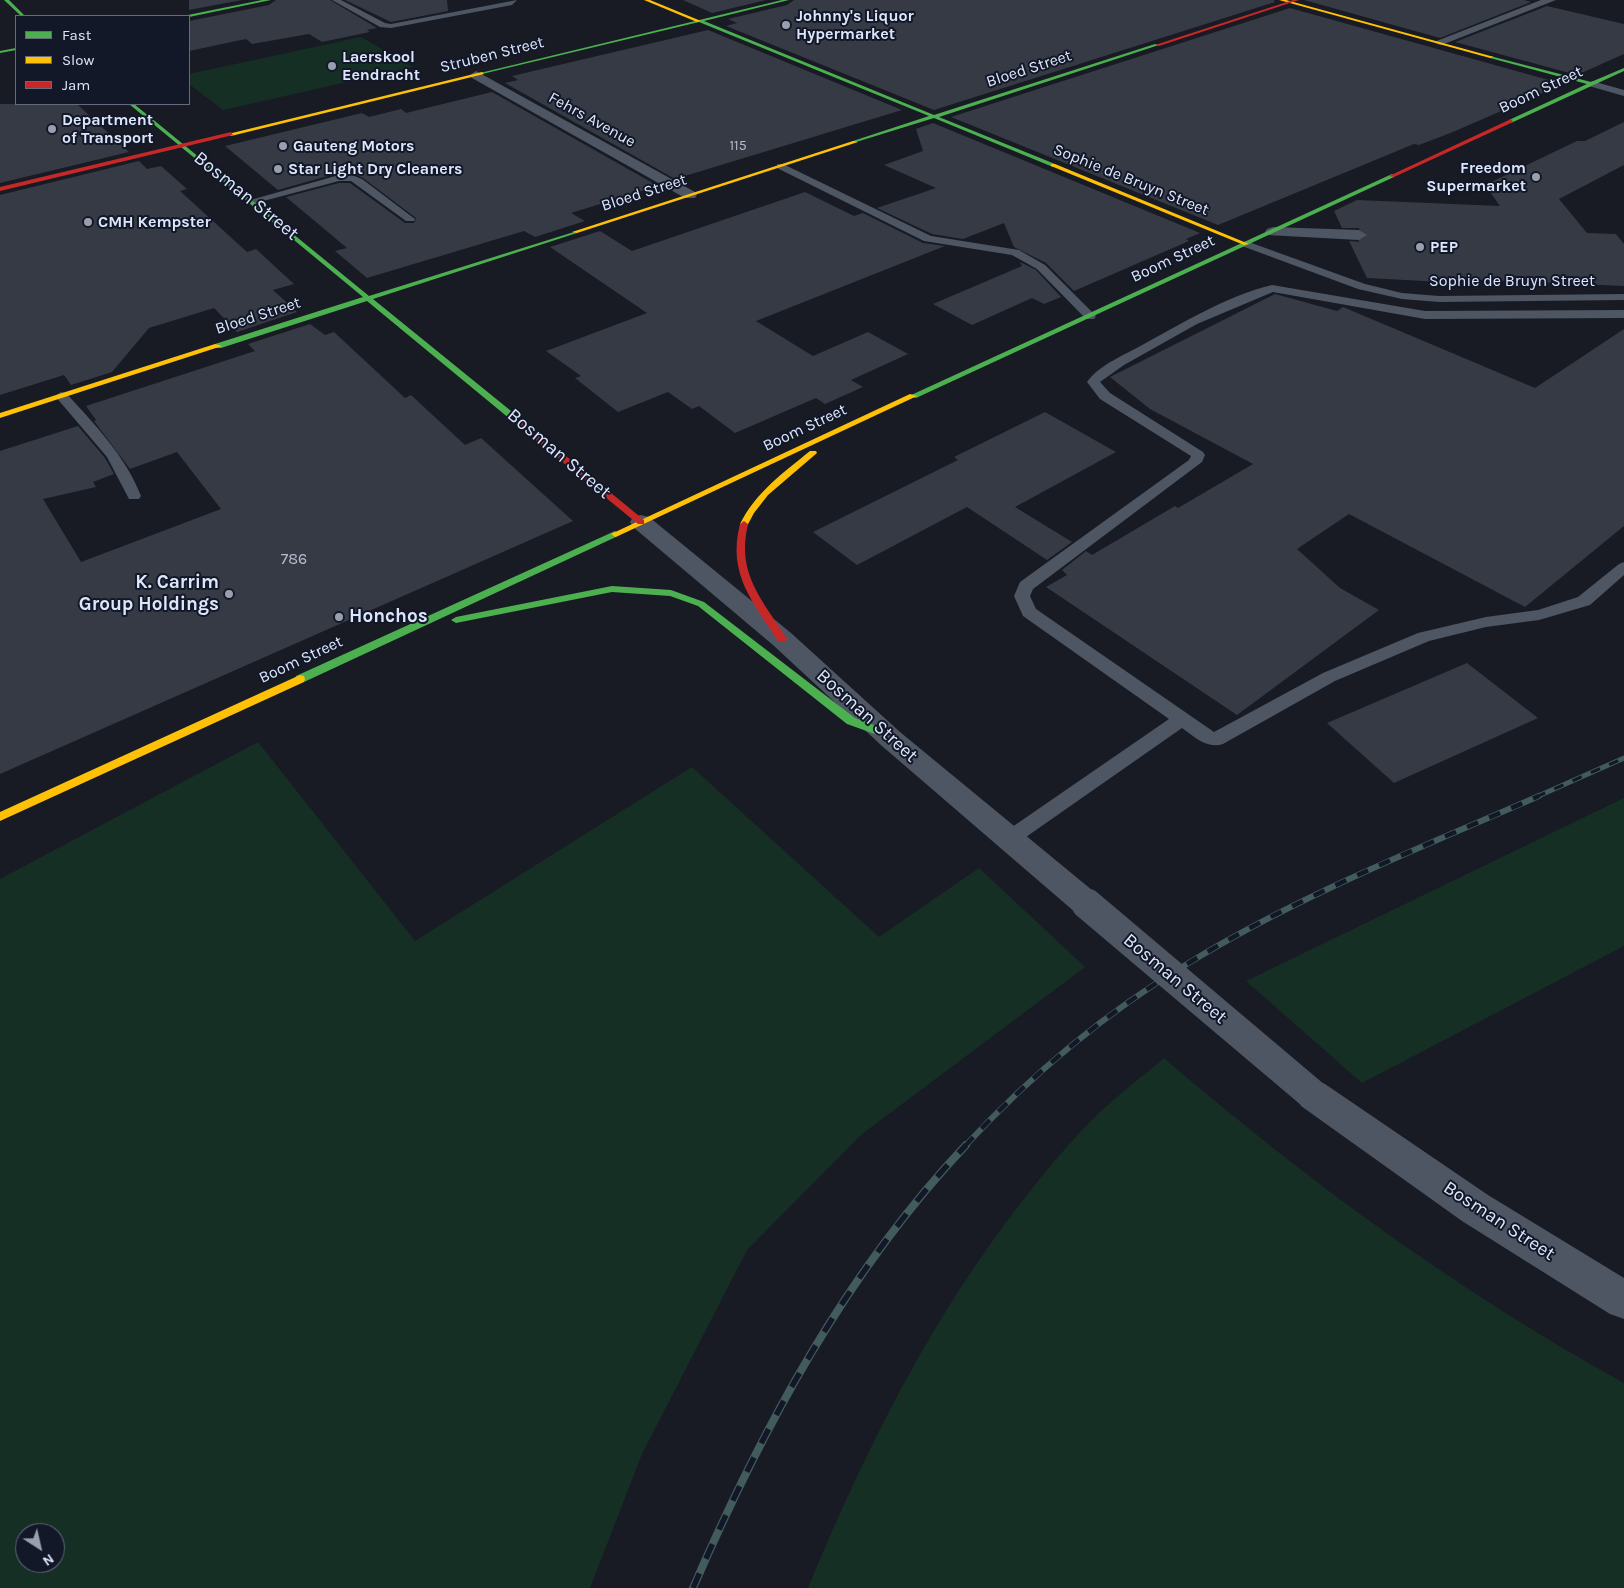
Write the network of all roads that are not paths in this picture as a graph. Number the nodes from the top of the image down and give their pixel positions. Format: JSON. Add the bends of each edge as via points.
{"nodes":[{"id":1,"x":6,"y":0,"type":"edge"},
{"id":2,"x":269,"y":0,"type":"edge"},
{"id":3,"x":336,"y":0,"type":"edge"},
{"id":4,"x":513,"y":0,"type":"edge"},
{"id":5,"x":646,"y":0,"type":"edge"},
{"id":6,"x":787,"y":0,"type":"edge"},
{"id":7,"x":1551,"y":0,"type":"edge"},
{"id":8,"x":1290,"y":1,"type":"edge"},
{"id":9,"x":22,"y":15,"type":"edge"},
{"id":10,"x":190,"y":15,"type":"edge"},
{"id":11,"x":699,"y":21,"type":"junction"},
{"id":12,"x":1440,"y":42,"type":"junction"},
{"id":13,"x":15,"y":49,"type":"edge"},
{"id":14,"x":0,"y":52,"type":"edge"},
{"id":15,"x":1624,"y":69,"type":"edge"},
{"id":16,"x":476,"y":76,"type":"junction"},
{"id":17,"x":1592,"y":84,"type":"junction"},
{"id":18,"x":1624,"y":93,"type":"edge"},
{"id":19,"x":132,"y":105,"type":"edge"},
{"id":20,"x":932,"y":117,"type":"junction"},
{"id":21,"x":184,"y":145,"type":"junction"},
{"id":22,"x":780,"y":166,"type":"junction"},
{"id":23,"x":0,"y":189,"type":"edge"},
{"id":24,"x":690,"y":195,"type":"junction"},
{"id":25,"x":252,"y":201,"type":"junction"},
{"id":26,"x":410,"y":219,"type":"dead end"},
{"id":27,"x":1273,"y":232,"type":"junction"},
{"id":28,"x":1360,"y":235,"type":"tunnel mouth"},
{"id":29,"x":1246,"y":244,"type":"junction"},
{"id":30,"x":1624,"y":297,"type":"edge"},
{"id":31,"x":370,"y":298,"type":"junction"},
{"id":32,"x":1624,"y":314,"type":"edge"},
{"id":33,"x":1090,"y":316,"type":"junction"},
{"id":34,"x":61,"y":396,"type":"junction"},
{"id":35,"x":0,"y":416,"type":"edge"},
{"id":36,"x":841,"y":430,"type":"junction"},
{"id":37,"x":134,"y":496,"type":"dead end"},
{"id":38,"x":641,"y":522,"type":"junction"},
{"id":39,"x":1624,"y":566,"type":"edge"},
{"id":40,"x":398,"y":633,"type":"junction"},
{"id":41,"x":782,"y":639,"type":"junction"},
{"id":42,"x":1182,"y":719,"type":"junction"},
{"id":43,"x":886,"y":734,"type":"junction"},
{"id":44,"x":0,"y":817,"type":"edge"},
{"id":45,"x":1009,"y":839,"type":"junction"},
{"id":46,"x":1624,"y":1300,"type":"edge"}],
"edges":[{"from":1,"to":9,"type":"main road"},
{"from":2,"to":10,"type":"main road"},
{"from":3,"to":4,"type":"lane","via":[[383,25],[391,26],[512,3]]},
{"from":5,"to":11,"type":"main road","name":"Sophie de Bruyn Street"},
{"from":6,"to":11,"type":"main road","name":"Struben Street"},
{"from":7,"to":12,"type":"street"},
{"from":8,"to":12,"type":"main road"},
{"from":8,"to":20,"type":"main road","name":"Bloed Street"},
{"from":11,"to":16,"type":"main road","name":"Struben Street"},
{"from":11,"to":20,"type":"main road","name":"Sophie de Bruyn Street"},
{"from":12,"to":17,"type":"main road"},
{"from":13,"to":14,"type":"main road"},
{"from":15,"to":17,"type":"main road","name":"Boom Street"},
{"from":16,"to":21,"type":"main road","name":"Struben Street"},
{"from":16,"to":24,"type":"street","name":"Fehrs Avenue"},
{"from":17,"to":18,"type":"lane"},
{"from":17,"to":27,"type":"main road","name":"Boom Street"},
{"from":19,"to":21,"type":"main road","name":"Bosman Street"},
{"from":20,"to":22,"type":"main road","name":"Bloed Street"},
{"from":20,"to":29,"type":"main road","name":"Sophie de Bruyn Street"},
{"from":21,"to":23,"type":"main road","name":"Struben Street"},
{"from":21,"to":25,"type":"main road","name":"Bosman Street"},
{"from":22,"to":24,"type":"main road","name":"Bloed Street"},
{"from":22,"to":33,"type":"lane","via":[[928,239],[1015,252],[1041,267]]},
{"from":24,"to":31,"type":"main road","name":"Bloed Street"},
{"from":25,"to":26,"type":"lane","via":[[339,178],[352,178]]},
{"from":25,"to":31,"type":"main road","name":"Bosman Street"},
{"from":27,"to":28,"type":"street"},
{"from":27,"to":29,"type":"main road","name":"Boom Street"},
{"from":29,"to":30,"type":"lane","name":"Sophie de Bruyn Street","via":[[1362,287],[1402,296],[1439,299]]},
{"from":29,"to":33,"type":"main road","name":"Boom Street"},
{"from":31,"to":34,"type":"main road","name":"Bloed Street"},
{"from":31,"to":38,"type":"main road","name":"Bosman Street"},
{"from":32,"to":42,"type":"lane","via":[[1425,315],[1272,288],[1178,329],[1105,371],[1093,382],[1104,396],[1198,454],[1195,462],[1026,586],[1022,596],[1030,612]]},
{"from":33,"to":36,"type":"main road","name":"Boom Street"},
{"from":34,"to":35,"type":"main road","name":"Bloed Street"},
{"from":34,"to":37,"type":"lane","via":[[119,463]]},
{"from":36,"to":38,"type":"main road","name":"Boom Street"},
{"from":36,"to":41,"type":"main road","via":[[760,500],[740,529],[736,548],[744,578]]},
{"from":38,"to":40,"type":"main road","name":"Boom Street"},
{"from":38,"to":41,"type":"street","name":"Bosman Street"},
{"from":39,"to":42,"type":"lane","via":[[1584,601],[1539,615],[1486,622],[1424,637],[1329,677],[1217,739],[1211,739]]},
{"from":40,"to":43,"type":"main road","via":[[612,589],[671,593],[708,609],[851,721]]},
{"from":40,"to":44,"type":"main road","name":"Boom Street"},
{"from":41,"to":43,"type":"street","name":"Bosman Street"},
{"from":42,"to":45,"type":"lane"},
{"from":43,"to":45,"type":"street","name":"Bosman Street"},
{"from":45,"to":46,"type":"street","name":"Bosman Street","bridge":true,"via":[[1313,1096],[1475,1208]]}]}
